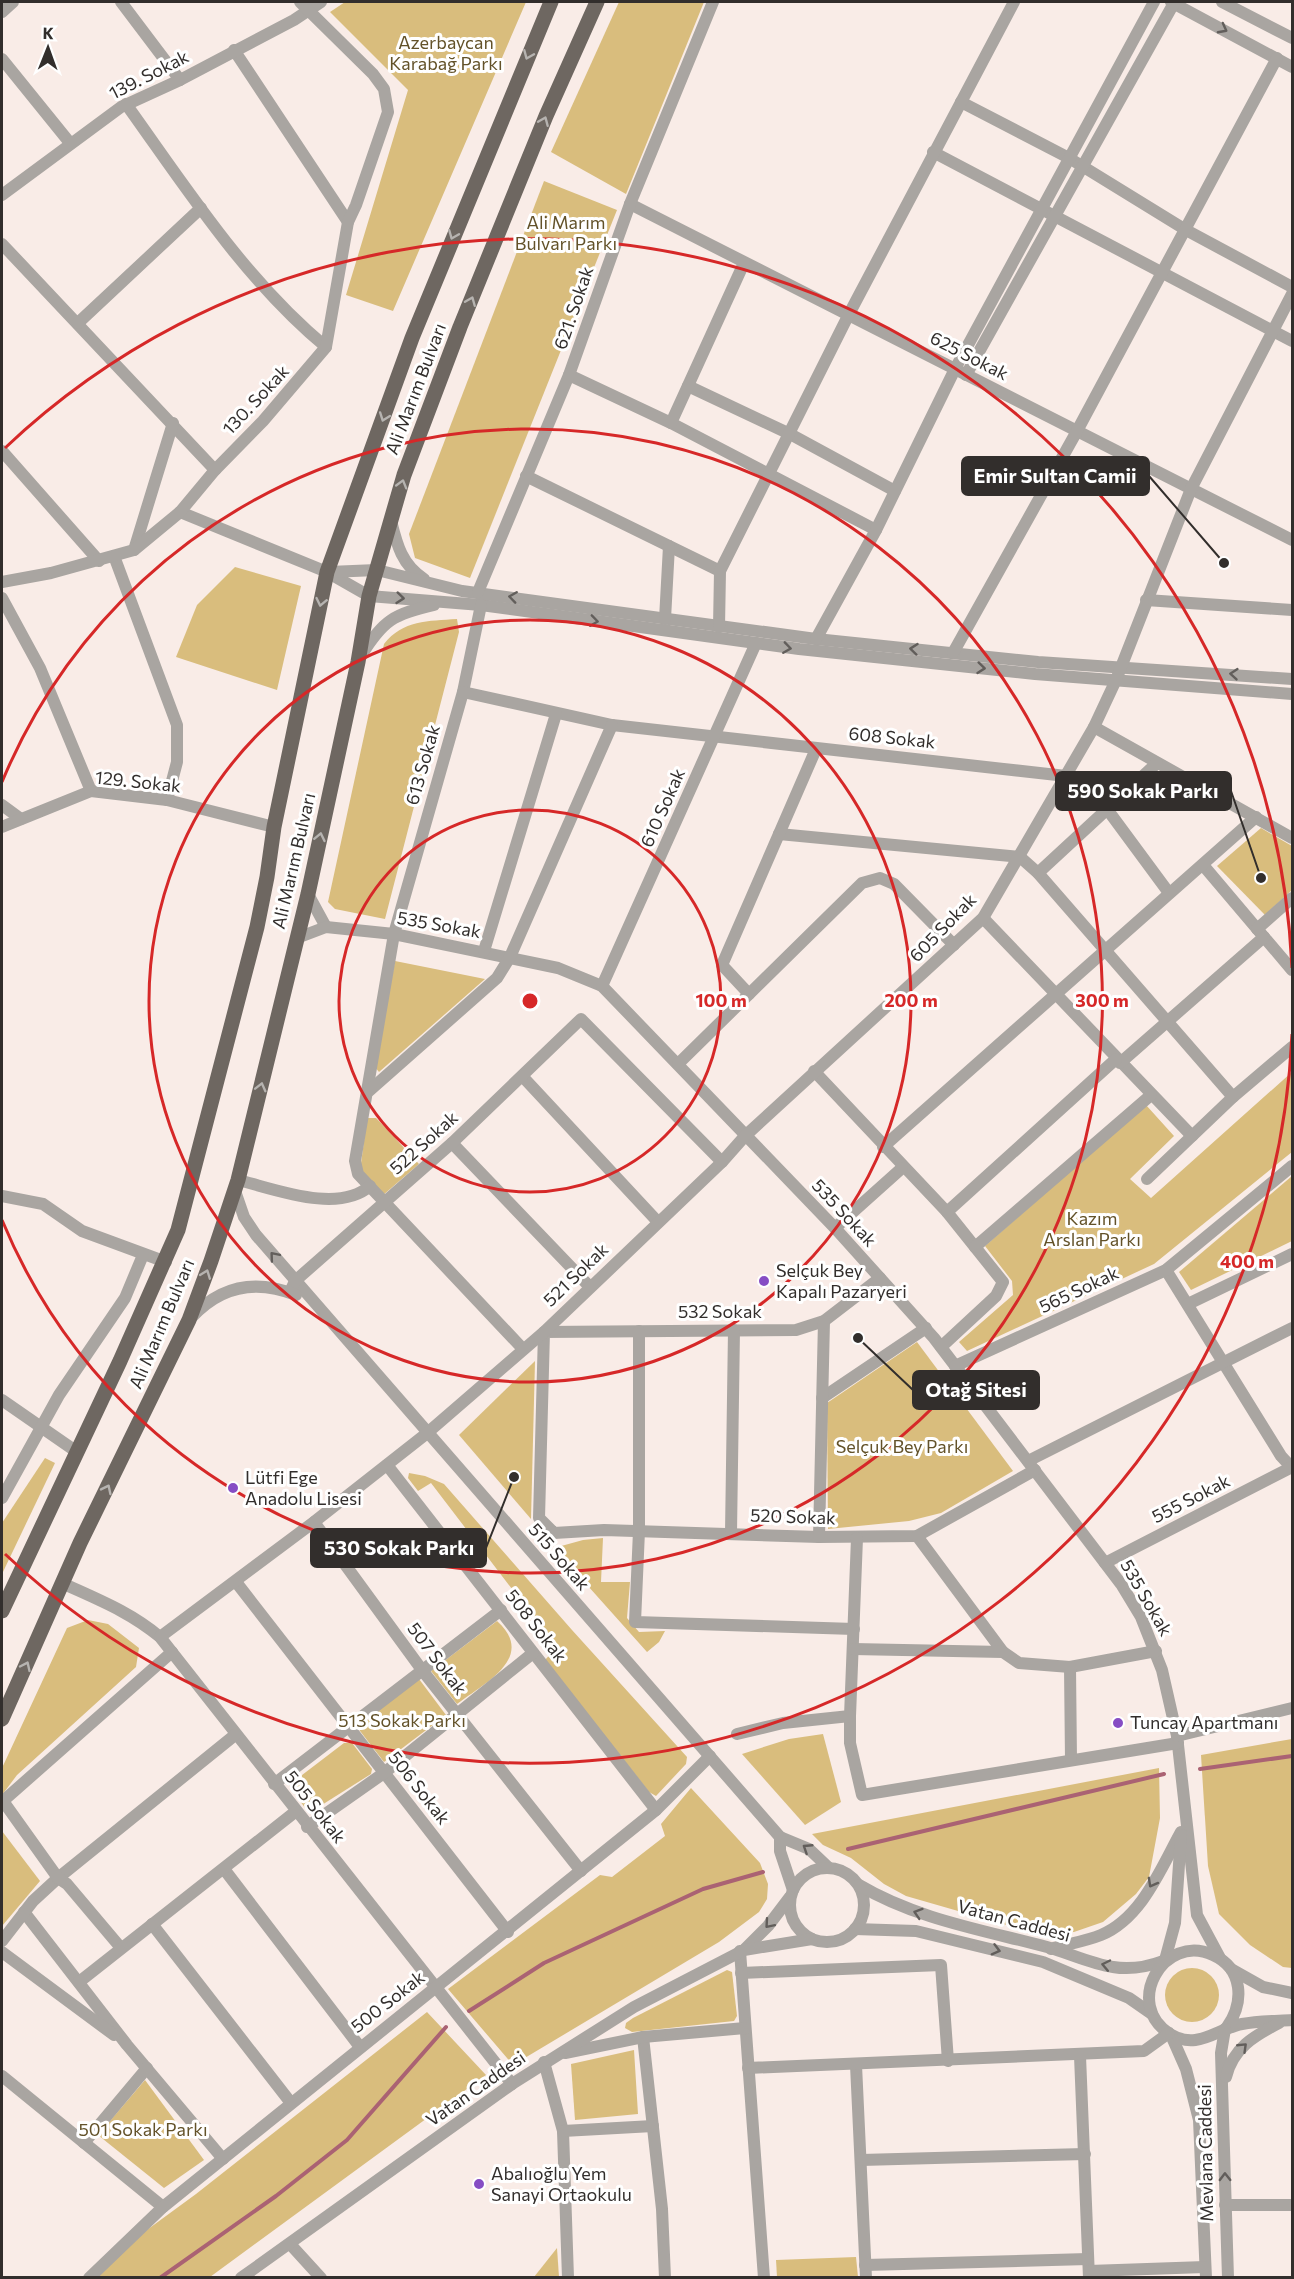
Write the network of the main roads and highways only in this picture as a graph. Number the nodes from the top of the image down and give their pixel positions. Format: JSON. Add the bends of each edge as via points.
{"nodes":[{"id":1,"x":551,"y":2,"type":"edge"},
{"id":2,"x":597,"y":2,"type":"edge"},
{"id":3,"x":2,"y":1611,"type":"edge"},
{"id":4,"x":2,"y":1719,"type":"edge"}],
"edges":[{"from":1,"to":3,"type":"main road","name":"Ali Marım Bulvarı","one_way":true,"via":[[417,327],[327,572],[257,927],[178,1230]]},
{"from":4,"to":2,"type":"main road","name":"Ali Marım Bulvarı","one_way":true,"via":[[81,1543],[189,1320],[237,1185],[308,894],[369,596],[404,476],[460,327]]}]}
